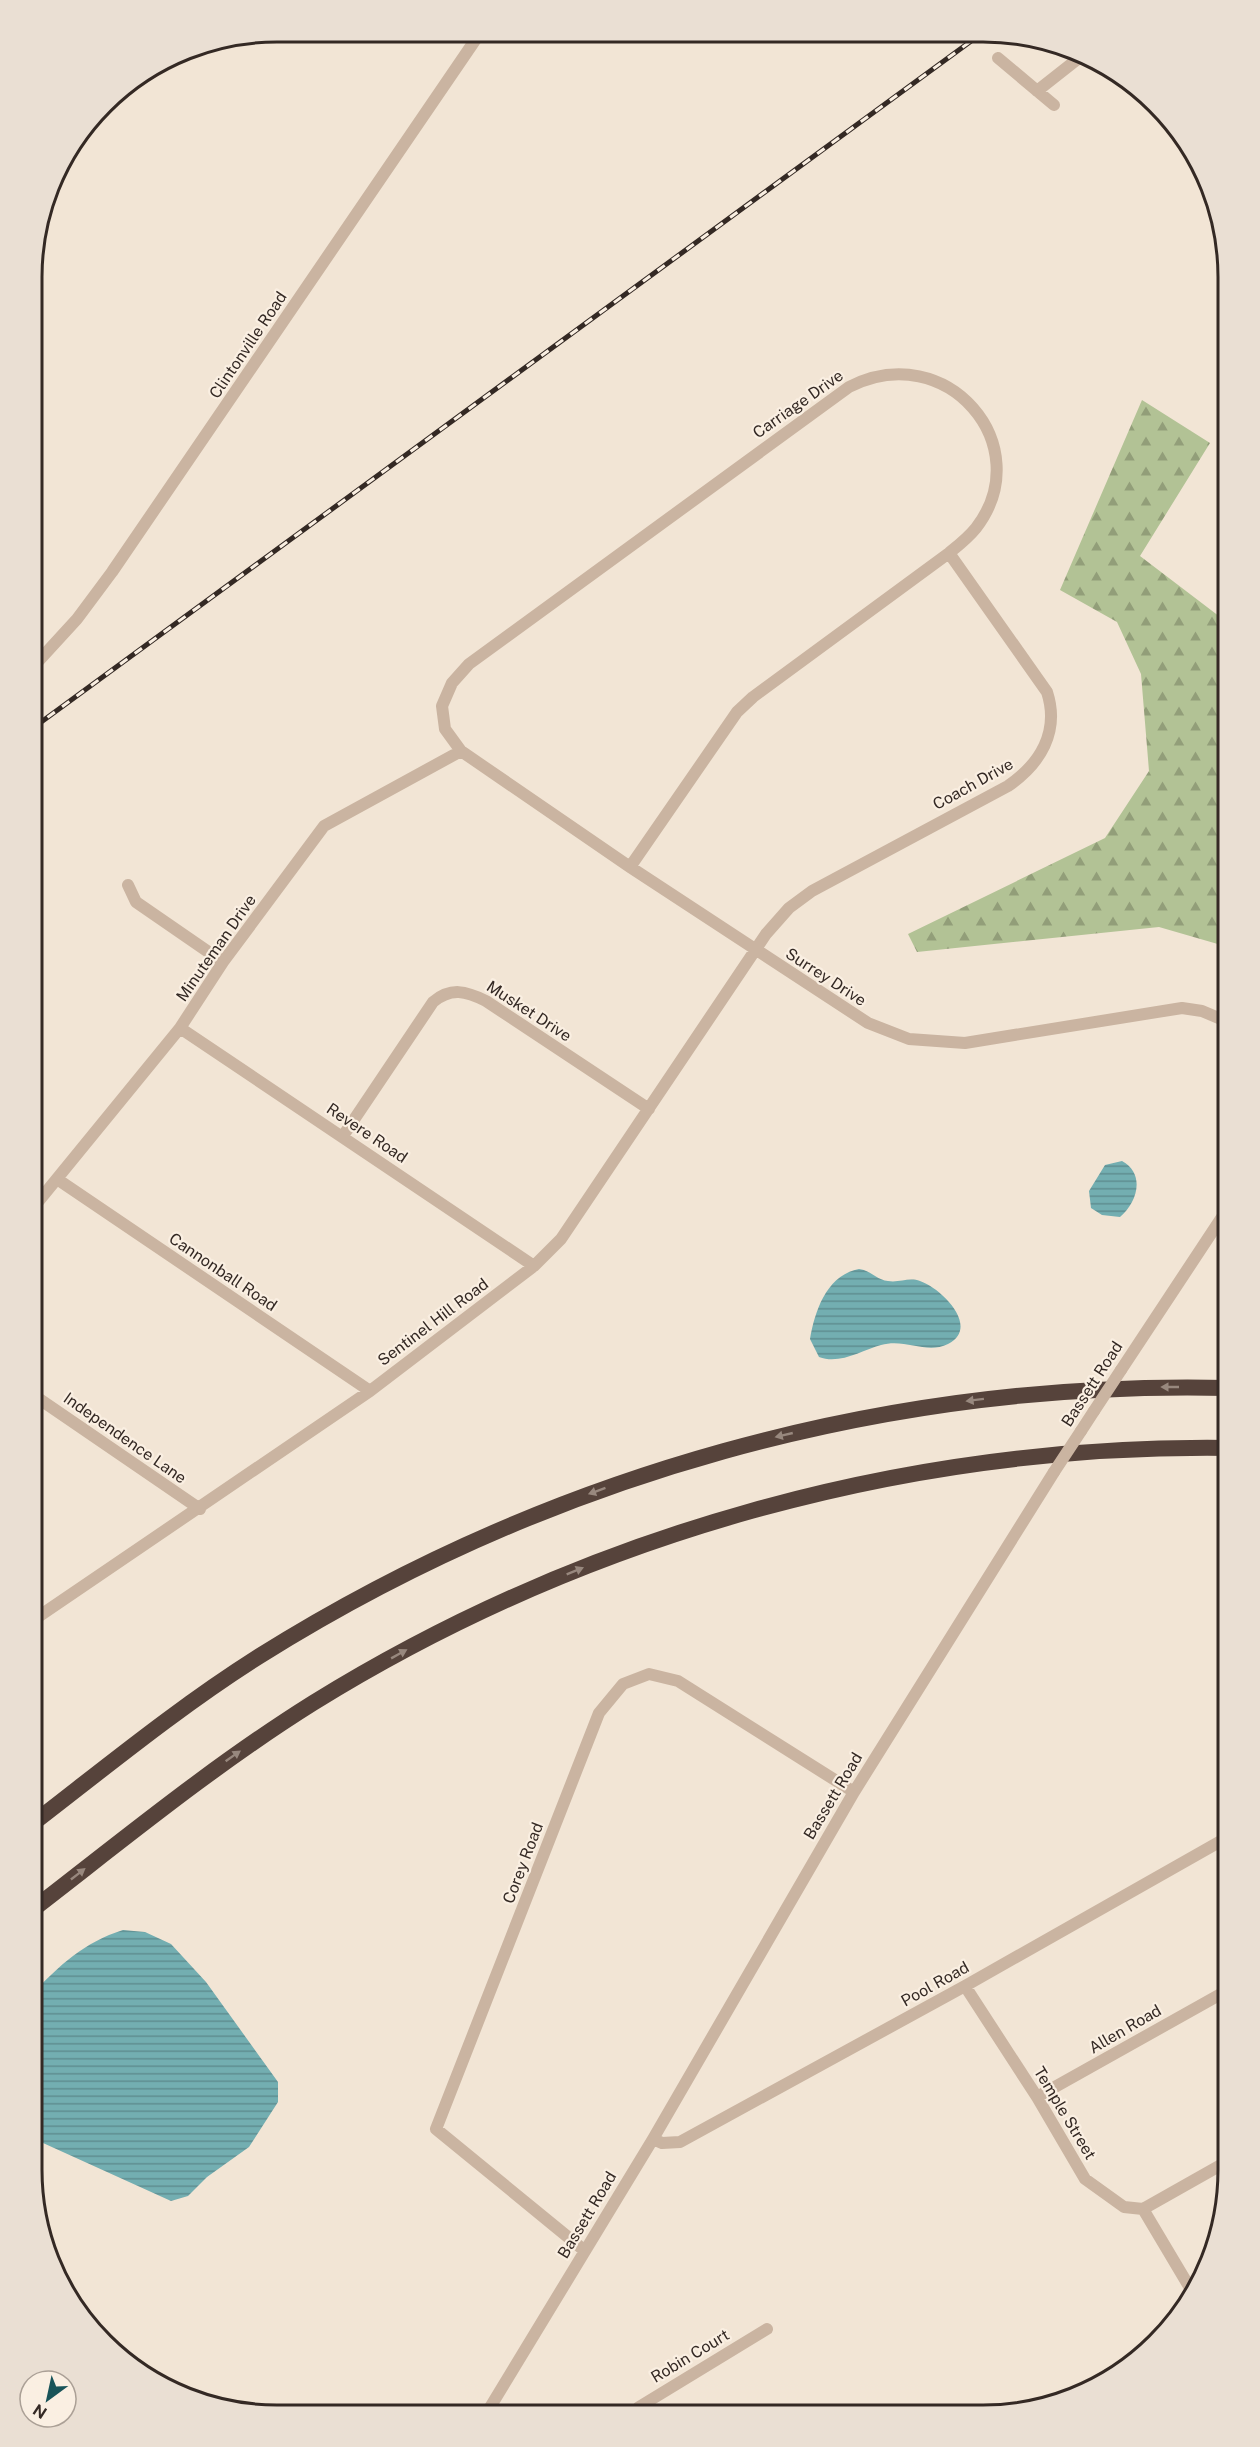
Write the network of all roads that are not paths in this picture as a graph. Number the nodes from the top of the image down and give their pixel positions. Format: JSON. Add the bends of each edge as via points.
{"nodes":[{"id":1,"x":474,"y":42,"type":"edge"},
{"id":2,"x":998,"y":58,"type":"dead end"},
{"id":3,"x":1075,"y":61,"type":"edge"},
{"id":4,"x":1037,"y":91,"type":"junction"},
{"id":5,"x":1054,"y":105,"type":"dead end"},
{"id":6,"x":949,"y":553,"type":"junction"},
{"id":7,"x":42,"y":658,"type":"edge"},
{"id":8,"x":461,"y":751,"type":"junction"},
{"id":9,"x":630,"y":867,"type":"junction"},
{"id":10,"x":128,"y":885,"type":"dead end"},
{"id":11,"x":756,"y":950,"type":"junction"},
{"id":12,"x":223,"y":962,"type":"junction"},
{"id":13,"x":1218,"y":1018,"type":"edge"},
{"id":14,"x":180,"y":1028,"type":"junction"},
{"id":15,"x":648,"y":1108,"type":"junction"},
{"id":16,"x":343,"y":1136,"type":"junction"},
{"id":17,"x":57,"y":1179,"type":"junction"},
{"id":18,"x":42,"y":1197,"type":"edge"},
{"id":19,"x":1218,"y":1223,"type":"edge"},
{"id":20,"x":534,"y":1266,"type":"junction"},
{"id":21,"x":1218,"y":1388,"type":"edge"},
{"id":22,"x":370,"y":1391,"type":"junction"},
{"id":23,"x":42,"y":1401,"type":"edge"},
{"id":24,"x":1218,"y":1448,"type":"edge"},
{"id":25,"x":200,"y":1509,"type":"junction"},
{"id":26,"x":42,"y":1614,"type":"edge"},
{"id":27,"x":854,"y":1792,"type":"junction"},
{"id":28,"x":42,"y":1816,"type":"edge"},
{"id":29,"x":1218,"y":1843,"type":"edge"},
{"id":30,"x":42,"y":1902,"type":"edge"},
{"id":31,"x":966,"y":1986,"type":"junction"},
{"id":32,"x":1218,"y":1996,"type":"edge"},
{"id":33,"x":1037,"y":2097,"type":"junction"},
{"id":34,"x":653,"y":2139,"type":"junction"},
{"id":35,"x":1218,"y":2168,"type":"edge"},
{"id":36,"x":1143,"y":2210,"type":"junction"},
{"id":37,"x":585,"y":2251,"type":"junction"},
{"id":38,"x":1188,"y":2284,"type":"edge"},
{"id":39,"x":767,"y":2329,"type":"dead end"},
{"id":40,"x":491,"y":2405,"type":"edge"},
{"id":41,"x":642,"y":2405,"type":"edge"}],
"edges":[{"from":1,"to":7,"type":"street","name":"Clintonville Road","via":[[112,572]]},
{"from":2,"to":4,"type":"street"},
{"from":3,"to":4,"type":"street"},
{"from":4,"to":5,"type":"street"},
{"from":6,"to":8,"type":"street","name":"Carriage Drive","via":[[977,527],[991,496],[995,463],[988,433],[969,402],[941,382],[902,374],[867,378],[459,674],[446,694],[442,717],[444,729]]},
{"from":6,"to":9,"type":"street","name":"Carriage Drive","via":[[737,712]]},
{"from":6,"to":11,"type":"street","name":"Coach Drive","via":[[1047,692],[1051,715],[1042,752],[1025,775],[1008,786],[801,897]]},
{"from":8,"to":9,"type":"street","name":"Surrey Drive"},
{"from":8,"to":12,"type":"street","name":"Minuteman Drive","via":[[324,826]]},
{"from":9,"to":11,"type":"street","name":"Surrey Drive"},
{"from":10,"to":12,"type":"street","via":[[135,902]]},
{"from":11,"to":13,"type":"street","name":"Surrey Drive","via":[[868,1023],[922,1041],[965,1043],[1171,1008],[1202,1011]]},
{"from":11,"to":15,"type":"street","name":"Sentinel Hill Road"},
{"from":12,"to":14,"type":"street","name":"Minuteman Drive"},
{"from":14,"to":16,"type":"street","name":"Revere Road"},
{"from":14,"to":17,"type":"street","name":"Minuteman Drive"},
{"from":15,"to":16,"type":"street","name":"Musket Drive","via":[[486,1001],[462,991],[451,992],[433,1002]]},
{"from":15,"to":20,"type":"street","name":"Sentinel Hill Road","via":[[561,1239]]},
{"from":16,"to":20,"type":"street","name":"Revere Road"},
{"from":17,"to":18,"type":"street","name":"Minuteman Drive"},
{"from":17,"to":22,"type":"street","name":"Cannonball Road"},
{"from":19,"to":27,"type":"street","name":"Bassett Road","bridge":true,"via":[[1054,1472]]},
{"from":20,"to":22,"type":"street","name":"Sentinel Hill Road"},
{"from":21,"to":28,"type":"highway","one_way":true,"via":[[1073,1390],[890,1412],[736,1447],[591,1493],[440,1557],[294,1636],[180,1710]]},
{"from":22,"to":25,"type":"street","name":"Sentinel Hill Road"},
{"from":23,"to":25,"type":"street","name":"Independence Lane"},
{"from":30,"to":24,"type":"highway","one_way":true,"via":[[203,1778],[321,1698],[445,1629],[600,1561],[763,1507],[910,1474],[1082,1452]]},
{"from":25,"to":26,"type":"street","name":"Sentinel Hill Road"},
{"from":27,"to":34,"type":"street","name":"Bassett Road"},
{"from":27,"to":37,"type":"street","name":"Corey Road","via":[[678,1681],[649,1674],[623,1684],[599,1713],[436,2129]]},
{"from":29,"to":31,"type":"street","name":"Pool Road"},
{"from":31,"to":33,"type":"street","name":"Temple Street"},
{"from":31,"to":34,"type":"street","name":"Pool Road","via":[[680,2142],[671,2145]]},
{"from":32,"to":33,"type":"street","name":"Allen Road"},
{"from":33,"to":36,"type":"street","name":"Temple Street","via":[[1085,2179],[1124,2207]]},
{"from":34,"to":37,"type":"street","name":"Bassett Road"},
{"from":35,"to":36,"type":"street"},
{"from":36,"to":38,"type":"street"},
{"from":37,"to":40,"type":"street","name":"Bassett Road"},
{"from":39,"to":41,"type":"street","name":"Robin Court"}]}
